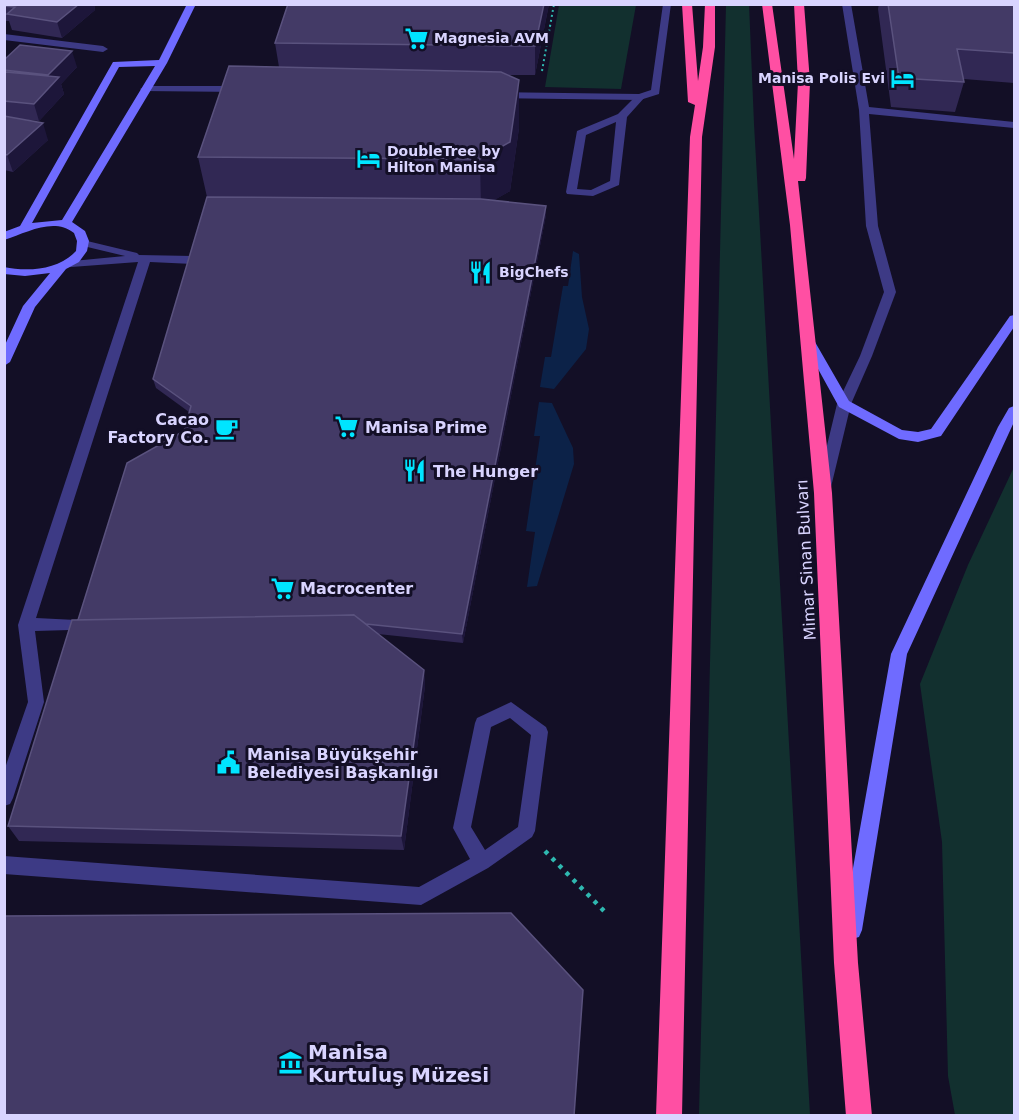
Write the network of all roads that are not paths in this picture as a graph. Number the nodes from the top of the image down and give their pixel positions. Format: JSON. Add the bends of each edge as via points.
{"nodes":[{"id":1,"x":192,"y":4,"type":"edge"},
{"id":2,"x":667,"y":4,"type":"edge"},
{"id":3,"x":687,"y":4,"type":"edge"},
{"id":4,"x":710,"y":4,"type":"edge"},
{"id":5,"x":767,"y":4,"type":"edge"},
{"id":6,"x":799,"y":4,"type":"edge"},
{"id":7,"x":846,"y":4,"type":"edge"},
{"id":8,"x":4,"y":37,"type":"edge"},
{"id":9,"x":103,"y":49,"type":"dead end"},
{"id":10,"x":162,"y":63,"type":"junction"},
{"id":11,"x":145,"y":89,"type":"junction"},
{"id":12,"x":250,"y":89,"type":"edge"},
{"id":13,"x":490,"y":95,"type":"edge"},
{"id":14,"x":640,"y":97,"type":"junction"},
{"id":15,"x":864,"y":110,"type":"junction"},
{"id":16,"x":622,"y":116,"type":"junction"},
{"id":17,"x":1014,"y":125,"type":"edge"},
{"id":18,"x":696,"y":137,"type":"junction"},
{"id":19,"x":65,"y":225,"type":"junction"},
{"id":20,"x":797,"y":225,"type":"junction"},
{"id":21,"x":25,"y":226,"type":"junction"},
{"id":22,"x":4,"y":237,"type":"edge"},
{"id":23,"x":83,"y":243,"type":"junction"},
{"id":24,"x":145,"y":258,"type":"junction"},
{"id":25,"x":193,"y":260,"type":"edge"},
{"id":26,"x":62,"y":266,"type":"junction"},
{"id":27,"x":4,"y":270,"type":"edge"},
{"id":28,"x":1014,"y":319,"type":"edge"},
{"id":29,"x":806,"y":337,"type":"junction"},
{"id":30,"x":4,"y":362,"type":"edge"},
{"id":31,"x":844,"y":404,"type":"junction"},
{"id":32,"x":1014,"y":411,"type":"edge"},
{"id":33,"x":823,"y":493,"type":"junction"},
{"id":34,"x":70,"y":624,"type":"edge"},
{"id":35,"x":26,"y":625,"type":"junction"},
{"id":36,"x":4,"y":798,"type":"edge"},
{"id":37,"x":482,"y":862,"type":"junction"},
{"id":38,"x":4,"y":866,"type":"edge"},
{"id":39,"x":846,"y":963,"type":"junction"},
{"id":40,"x":669,"y":1116,"type":"edge"},
{"id":41,"x":859,"y":1116,"type":"edge"}],
"edges":[{"from":1,"to":10,"type":"street"},
{"from":2,"to":14,"type":"street","via":[[656,92]]},
{"from":3,"to":18,"type":"highway"},
{"from":4,"to":18,"type":"highway","via":[[709,47]]},
{"from":5,"to":20,"type":"highway","name":"Mimar Sinan Bulvarı"},
{"from":6,"to":20,"type":"highway","via":[[804,82]]},
{"from":7,"to":15,"type":"street"},
{"from":8,"to":9,"type":"street"},
{"from":10,"to":11,"type":"street"},
{"from":10,"to":21,"type":"street","via":[[116,64]]},
{"from":11,"to":12,"type":"street"},
{"from":11,"to":19,"type":"street"},
{"from":13,"to":14,"type":"street"},
{"from":14,"to":16,"type":"street"},
{"from":15,"to":17,"type":"street"},
{"from":15,"to":31,"type":"street","via":[[872,226],[890,292]]},
{"from":16,"to":16,"type":"street","via":[[580,133],[571,192],[592,193],[615,183]]},
{"from":18,"to":40,"type":"highway"},
{"from":19,"to":21,"type":"street"},
{"from":19,"to":23,"type":"street","via":[[81,235]]},
{"from":20,"to":29,"type":"highway","name":"Mimar Sinan Bulvarı"},
{"from":21,"to":22,"type":"street"},
{"from":23,"to":24,"type":"street"},
{"from":23,"to":26,"type":"street","via":[[81,251]]},
{"from":24,"to":25,"type":"street"},
{"from":24,"to":26,"type":"street"},
{"from":24,"to":35,"type":"street"},
{"from":26,"to":27,"type":"street","via":[[30,274]]},
{"from":26,"to":30,"type":"street","via":[[29,306]]},
{"from":28,"to":31,"type":"street","via":[[936,433],[918,437],[899,434]]},
{"from":29,"to":31,"type":"street"},
{"from":29,"to":33,"type":"highway","name":"Mimar Sinan Bulvarı"},
{"from":31,"to":33,"type":"street"},
{"from":32,"to":39,"type":"street","via":[[899,654]]},
{"from":33,"to":39,"type":"highway","name":"Mimar Sinan Bulvarı"},
{"from":34,"to":35,"type":"street"},
{"from":35,"to":36,"type":"street","via":[[36,702]]},
{"from":37,"to":37,"type":"street","via":[[526,831],[540,732],[511,709],[483,723],[462,828]]},
{"from":37,"to":38,"type":"street","via":[[421,896]]},
{"from":39,"to":41,"type":"highway","name":"Mimar Sinan Bulvarı"}]}
